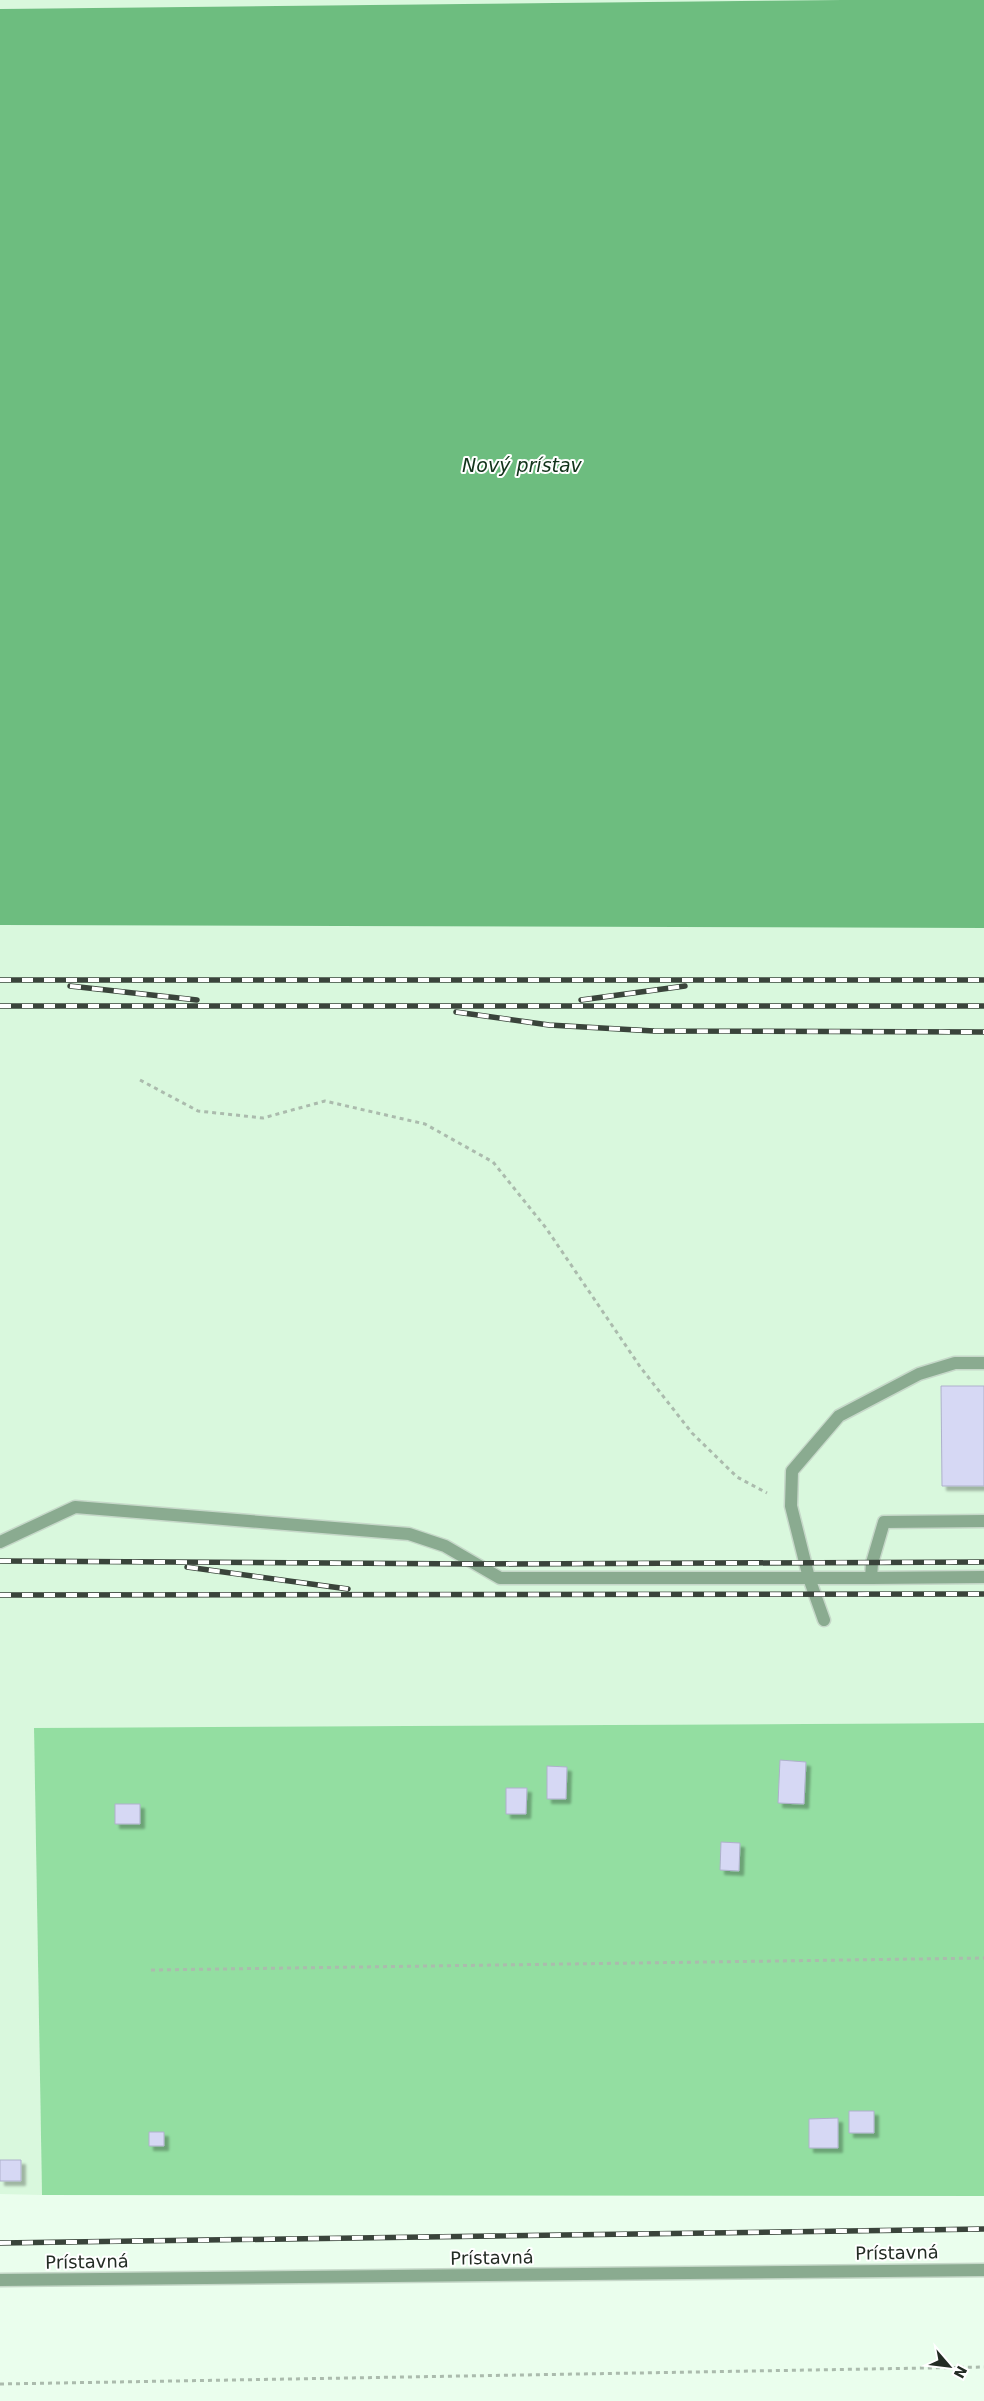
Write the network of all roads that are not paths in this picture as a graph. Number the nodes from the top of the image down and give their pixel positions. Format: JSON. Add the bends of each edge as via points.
{"nodes":[{"id":1,"x":984,"y":1363,"type":"edge"},
{"id":2,"x":984,"y":1522,"type":"edge"},
{"id":3,"x":0,"y":1542,"type":"edge"},
{"id":4,"x":984,"y":1577,"type":"edge"},
{"id":5,"x":809,"y":1578,"type":"junction"},
{"id":6,"x":871,"y":1578,"type":"junction"},
{"id":7,"x":824,"y":1620,"type":"dead end"},
{"id":8,"x":984,"y":2270,"type":"edge"},
{"id":9,"x":0,"y":2280,"type":"edge"}],
"edges":[{"from":1,"to":5,"type":"street","via":[[955,1364],[919,1374],[839,1416],[792,1471],[791,1506]]},
{"from":2,"to":6,"type":"street","via":[[884,1522]]},
{"from":3,"to":5,"type":"street","via":[[75,1507],[410,1534],[445,1546],[500,1578]]},
{"from":4,"to":6,"type":"street"},
{"from":5,"to":6,"type":"street"},
{"from":5,"to":7,"type":"street"},
{"from":8,"to":9,"type":"street","name":"Prístavná"}]}
